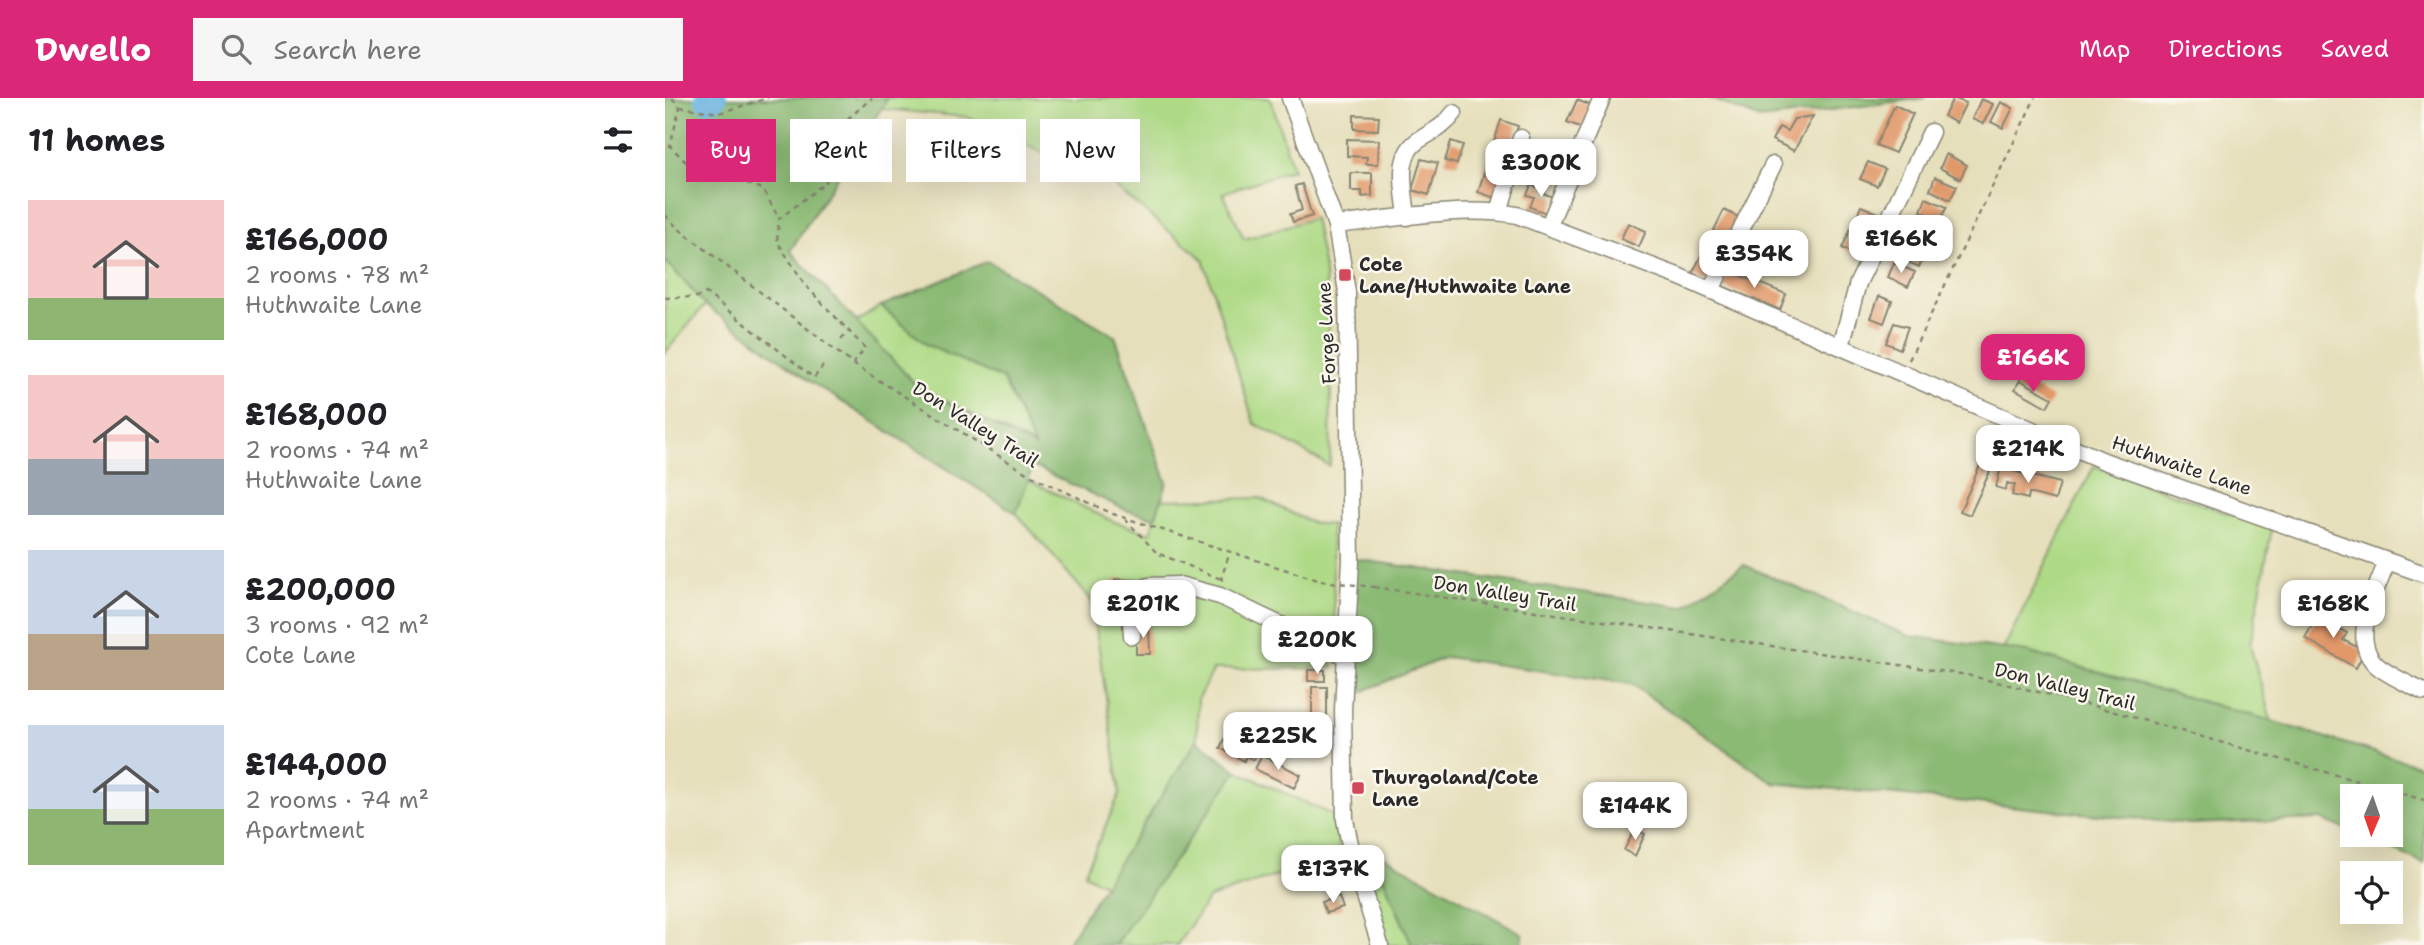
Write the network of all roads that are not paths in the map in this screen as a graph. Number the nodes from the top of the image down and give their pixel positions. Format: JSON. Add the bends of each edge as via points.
{"nodes":[{"id":1,"x":1290,"y":98,"type":"edge"},
{"id":2,"x":1602,"y":98,"type":"edge"},
{"id":3,"x":1456,"y":111,"type":"dead end"},
{"id":4,"x":1931,"y":132,"type":"dead end"},
{"id":5,"x":1521,"y":138,"type":"dead end"},
{"id":6,"x":1773,"y":165,"type":"dead end"},
{"id":7,"x":1499,"y":212,"type":"junction"},
{"id":8,"x":1407,"y":217,"type":"junction"},
{"id":9,"x":1336,"y":225,"type":"junction"},
{"id":10,"x":1549,"y":225,"type":"junction"},
{"id":11,"x":1711,"y":290,"type":"junction"},
{"id":12,"x":1841,"y":346,"type":"junction"},
{"id":13,"x":2387,"y":561,"type":"junction"},
{"id":14,"x":2424,"y":573,"type":"edge"},
{"id":15,"x":1132,"y":636,"type":"dead end"},
{"id":16,"x":1345,"y":656,"type":"junction"},
{"id":17,"x":2424,"y":692,"type":"edge"},
{"id":18,"x":1380,"y":945,"type":"edge"}],
"edges":[{"from":1,"to":9,"type":"street","name":"Forge Lane"},
{"from":2,"to":10,"type":"street"},
{"from":3,"to":8,"type":"street","via":[[1443,126],[1413,144],[1404,157]]},
{"from":4,"to":12,"type":"street","via":[[1858,283]]},
{"from":5,"to":7,"type":"street"},
{"from":6,"to":11,"type":"street"},
{"from":7,"to":8,"type":"street","name":"Huthwaite Lane"},
{"from":7,"to":10,"type":"street","name":"Huthwaite Lane"},
{"from":8,"to":9,"type":"street","name":"Huthwaite Lane"},
{"from":9,"to":16,"type":"street","name":"Forge Lane","via":[[1347,292],[1350,575]]},
{"from":10,"to":11,"type":"street","name":"Huthwaite Lane"},
{"from":11,"to":12,"type":"street","name":"Huthwaite Lane"},
{"from":12,"to":13,"type":"street","name":"Huthwaite Lane","via":[[2104,461]]},
{"from":13,"to":14,"type":"street","name":"Huthwaite Lane"},
{"from":13,"to":17,"type":"street","via":[[2365,622],[2369,657],[2381,669]]},
{"from":15,"to":16,"type":"street","via":[[1130,604],[1148,586],[1179,585],[1220,596]]},
{"from":16,"to":18,"type":"street","name":"Forge Lane","via":[[1345,820]]}]}
